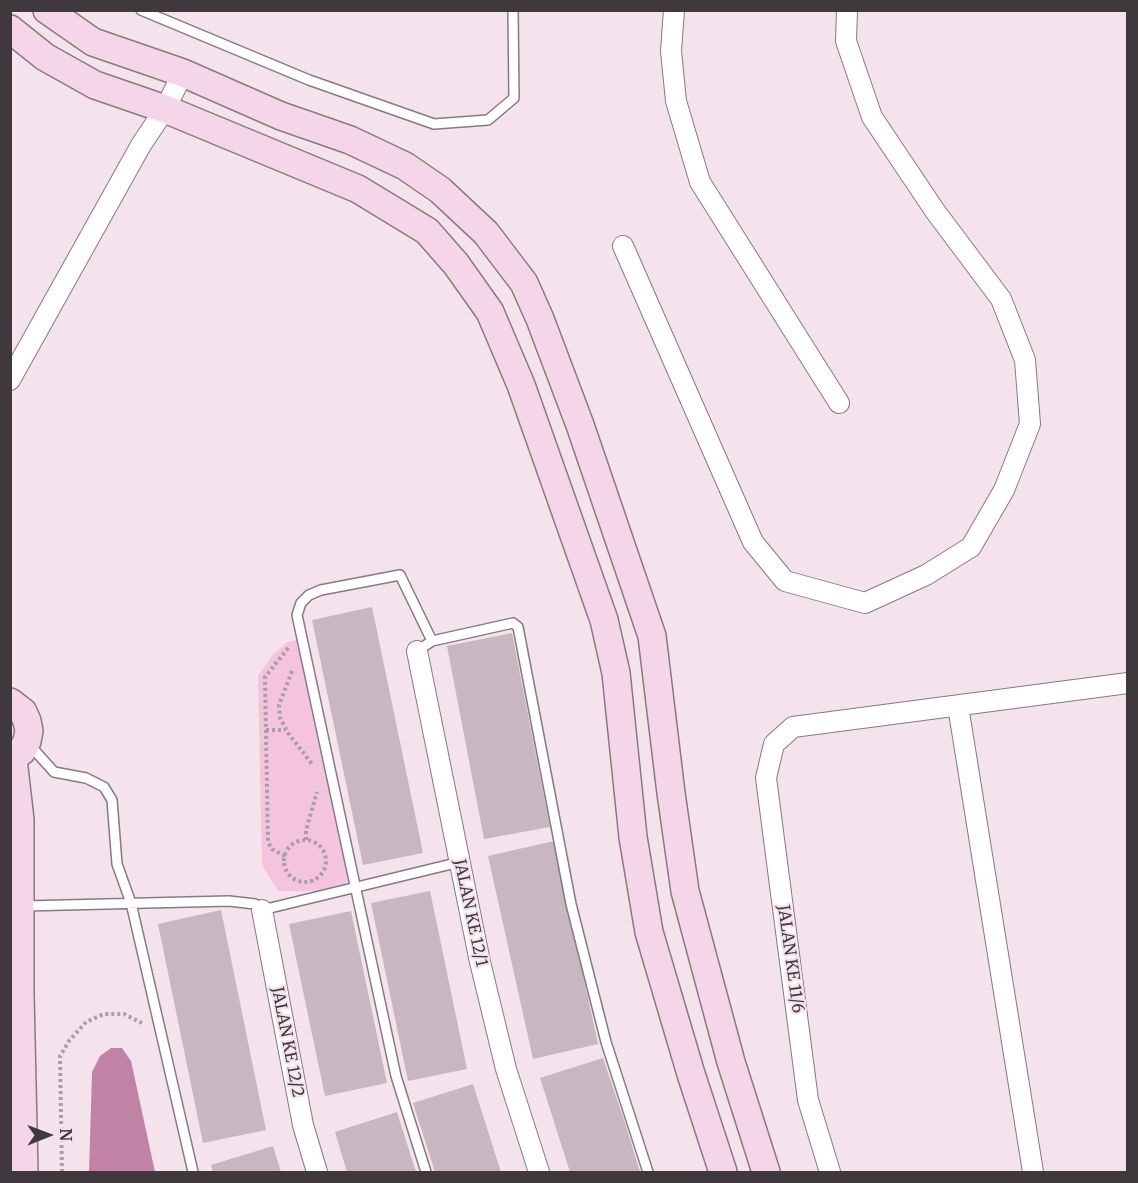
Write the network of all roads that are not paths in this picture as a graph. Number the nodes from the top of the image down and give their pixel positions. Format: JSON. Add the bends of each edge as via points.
{"nodes":[{"id":1,"x":47,"y":10,"type":"edge"},
{"id":2,"x":141,"y":10,"type":"edge"},
{"id":3,"x":513,"y":10,"type":"edge"},
{"id":4,"x":674,"y":10,"type":"edge"},
{"id":5,"x":847,"y":10,"type":"edge"},
{"id":6,"x":10,"y":29,"type":"edge"},
{"id":7,"x":183,"y":73,"type":"junction"},
{"id":8,"x":165,"y":109,"type":"junction"},
{"id":9,"x":623,"y":246,"type":"dead end"},
{"id":10,"x":10,"y":380,"type":"edge"},
{"id":11,"x":839,"y":403,"type":"dead end"},
{"id":12,"x":424,"y":646,"type":"junction"},
{"id":13,"x":1128,"y":683,"type":"edge"},
{"id":14,"x":10,"y":702,"type":"edge"},
{"id":15,"x":958,"y":705,"type":"junction"},
{"id":16,"x":17,"y":753,"type":"edge"},
{"id":17,"x":460,"y":862,"type":"junction"},
{"id":18,"x":357,"y":887,"type":"junction"},
{"id":19,"x":131,"y":903,"type":"junction"},
{"id":20,"x":20,"y":906,"type":"junction"},
{"id":21,"x":262,"y":910,"type":"junction"},
{"id":22,"x":24,"y":1173,"type":"edge"},
{"id":23,"x":194,"y":1173,"type":"edge"},
{"id":24,"x":317,"y":1173,"type":"edge"},
{"id":25,"x":426,"y":1173,"type":"edge"},
{"id":26,"x":538,"y":1173,"type":"edge"},
{"id":27,"x":648,"y":1173,"type":"edge"},
{"id":28,"x":723,"y":1173,"type":"edge"},
{"id":29,"x":766,"y":1173,"type":"edge"},
{"id":30,"x":830,"y":1173,"type":"edge"},
{"id":31,"x":1033,"y":1173,"type":"edge"}],
"edges":[{"from":1,"to":7,"type":"main road","via":[[93,42]]},
{"from":2,"to":3,"type":"lane","via":[[309,80],[434,124],[488,120],[514,98]]},
{"from":4,"to":11,"type":"street","via":[[671,51],[676,100],[700,182]]},
{"from":5,"to":9,"type":"street","via":[[846,41],[872,117],[1001,299],[1025,360],[1030,424],[1004,490],[971,547],[926,575],[865,603],[785,581],[753,542]]},
{"from":6,"to":8,"type":"main road","via":[[45,57],[95,85]]},
{"from":7,"to":8,"type":"street"},
{"from":7,"to":29,"type":"main road","via":[[405,166],[440,189],[486,233],[524,283],[580,425],[652,636],[685,891],[730,1062]]},
{"from":8,"to":10,"type":"street"},
{"from":8,"to":28,"type":"main road","via":[[358,189],[427,231],[490,312],[521,386],[604,620],[616,673],[633,837],[649,932]]},
{"from":12,"to":17,"type":"street","name":"JALAN KE 12/1"},
{"from":12,"to":18,"type":"lane","via":[[400,575],[321,590],[301,603],[297,615]]},
{"from":12,"to":27,"type":"lane","via":[[513,623],[518,627],[574,915],[606,1042]]},
{"from":13,"to":15,"type":"street"},
{"from":14,"to":16,"type":"main road","via":[[23,712],[27,721]]},
{"from":15,"to":30,"type":"street","name":"JALAN KE 11/6","via":[[793,727],[774,744],[766,778],[779,882],[808,1100]]},
{"from":15,"to":31,"type":"street"},
{"from":16,"to":19,"type":"lane","via":[[54,772],[86,778],[104,788],[112,800],[117,864]]},
{"from":16,"to":20,"type":"main road"},
{"from":17,"to":18,"type":"lane"},
{"from":17,"to":26,"type":"street","name":"JALAN KE 12/1","via":[[506,1069]]},
{"from":18,"to":21,"type":"lane"},
{"from":18,"to":25,"type":"lane","via":[[396,1076]]},
{"from":19,"to":20,"type":"lane"},
{"from":19,"to":21,"type":"lane","via":[[229,901],[255,904]]},
{"from":19,"to":23,"type":"lane"},
{"from":20,"to":22,"type":"main road"},
{"from":21,"to":24,"type":"street","name":"JALAN KE 12/2","via":[[303,1125]]}]}
